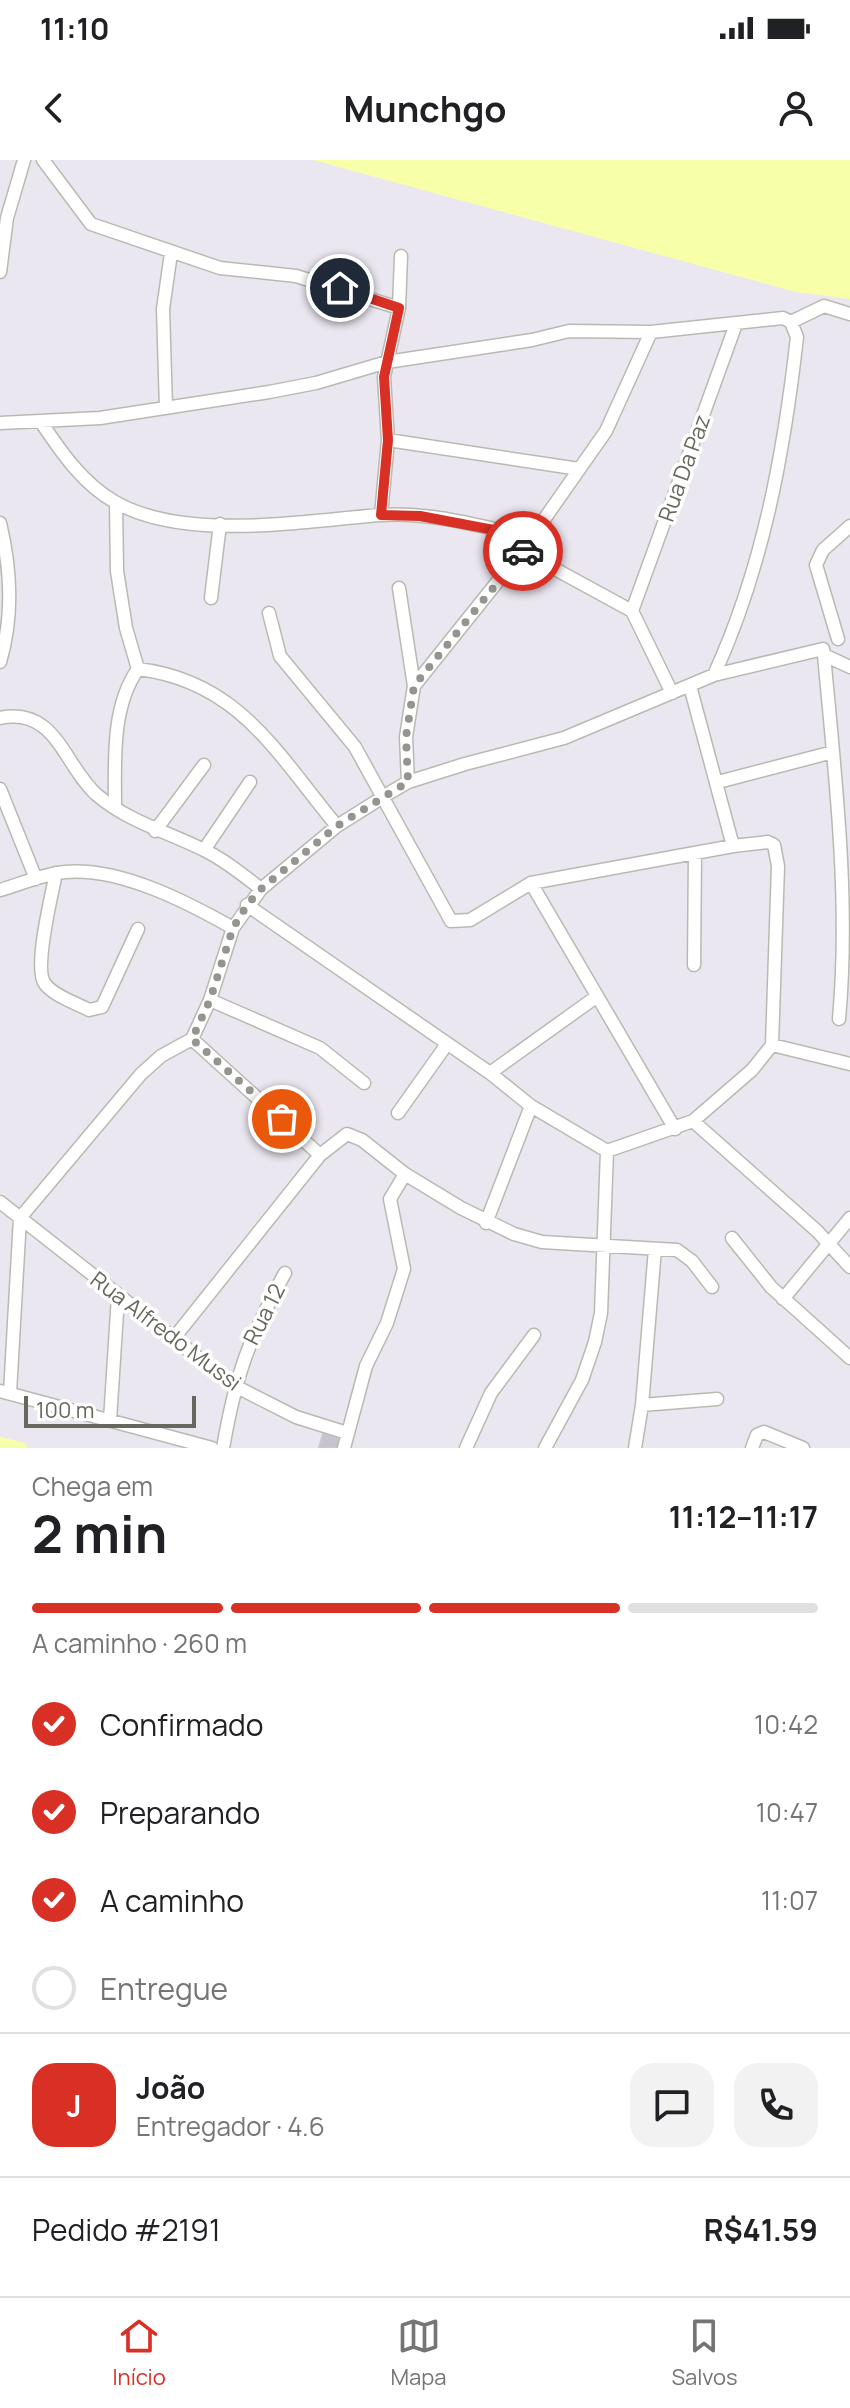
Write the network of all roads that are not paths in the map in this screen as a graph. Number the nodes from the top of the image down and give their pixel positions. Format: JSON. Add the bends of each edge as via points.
{"nodes":[{"id":1,"x":24,"y":160,"type":"edge"},
{"id":2,"x":43,"y":160,"type":"edge"},
{"id":3,"x":171,"y":253,"type":"junction"},
{"id":4,"x":401,"y":256,"type":"dead end"},
{"id":5,"x":0,"y":272,"type":"edge"},
{"id":6,"x":399,"y":308,"type":"junction"},
{"id":7,"x":850,"y":314,"type":"edge"},
{"id":8,"x":791,"y":322,"type":"junction"},
{"id":9,"x":736,"y":324,"type":"junction"},
{"id":10,"x":651,"y":332,"type":"junction"},
{"id":11,"x":387,"y":362,"type":"junction"},
{"id":12,"x":166,"y":408,"type":"junction"},
{"id":13,"x":41,"y":422,"type":"junction"},
{"id":14,"x":0,"y":423,"type":"edge"},
{"id":15,"x":388,"y":440,"type":"junction"},
{"id":16,"x":579,"y":469,"type":"junction"},
{"id":17,"x":116,"y":503,"type":"junction"},
{"id":18,"x":381,"y":515,"type":"junction"},
{"id":19,"x":0,"y":523,"type":"edge"},
{"id":20,"x":220,"y":524,"type":"junction"},
{"id":21,"x":850,"y":526,"type":"edge"},
{"id":22,"x":531,"y":537,"type":"junction"},
{"id":23,"x":522,"y":551,"type":"junction"},
{"id":24,"x":399,"y":588,"type":"dead end"},
{"id":25,"x":211,"y":598,"type":"dead end"},
{"id":26,"x":632,"y":611,"type":"junction"},
{"id":27,"x":269,"y":613,"type":"dead end"},
{"id":28,"x":844,"y":637,"type":"edge"},
{"id":29,"x":824,"y":652,"type":"junction"},
{"id":30,"x":0,"y":662,"type":"edge"},
{"id":31,"x":850,"y":667,"type":"edge"},
{"id":32,"x":138,"y":669,"type":"junction"},
{"id":33,"x":714,"y":675,"type":"junction"},
{"id":34,"x":414,"y":686,"type":"junction"},
{"id":35,"x":690,"y":686,"type":"junction"},
{"id":36,"x":672,"y":693,"type":"junction"},
{"id":37,"x":0,"y":718,"type":"edge"},
{"id":38,"x":833,"y":752,"type":"junction"},
{"id":39,"x":204,"y":765,"type":"dead end"},
{"id":40,"x":250,"y":782,"type":"dead end"},
{"id":41,"x":408,"y":782,"type":"junction"},
{"id":42,"x":718,"y":782,"type":"junction"},
{"id":43,"x":0,"y":789,"type":"edge"},
{"id":44,"x":380,"y":799,"type":"junction"},
{"id":45,"x":115,"y":807,"type":"junction"},
{"id":46,"x":337,"y":826,"type":"junction"},
{"id":47,"x":155,"y":831,"type":"junction"},
{"id":48,"x":733,"y":846,"type":"junction"},
{"id":49,"x":204,"y":850,"type":"junction"},
{"id":50,"x":695,"y":853,"type":"junction"},
{"id":51,"x":56,"y":873,"type":"junction"},
{"id":52,"x":36,"y":879,"type":"junction"},
{"id":53,"x":531,"y":883,"type":"junction"},
{"id":54,"x":261,"y":889,"type":"junction"},
{"id":55,"x":0,"y":890,"type":"edge"},
{"id":56,"x":247,"y":905,"type":"junction"},
{"id":57,"x":233,"y":928,"type":"junction"},
{"id":58,"x":138,"y":929,"type":"dead end"},
{"id":59,"x":694,"y":965,"type":"dead end"},
{"id":60,"x":596,"y":997,"type":"junction"},
{"id":61,"x":210,"y":1000,"type":"junction"},
{"id":62,"x":839,"y":1019,"type":"dead end"},
{"id":63,"x":192,"y":1039,"type":"junction"},
{"id":64,"x":447,"y":1044,"type":"junction"},
{"id":65,"x":772,"y":1045,"type":"junction"},
{"id":66,"x":850,"y":1064,"type":"edge"},
{"id":67,"x":490,"y":1073,"type":"junction"},
{"id":68,"x":364,"y":1083,"type":"dead end"},
{"id":69,"x":531,"y":1106,"type":"junction"},
{"id":70,"x":398,"y":1113,"type":"dead end"},
{"id":71,"x":693,"y":1121,"type":"junction"},
{"id":72,"x":675,"y":1129,"type":"junction"},
{"id":73,"x":607,"y":1151,"type":"junction"},
{"id":74,"x":320,"y":1155,"type":"junction"},
{"id":75,"x":405,"y":1174,"type":"junction"},
{"id":76,"x":0,"y":1202,"type":"edge"},
{"id":77,"x":20,"y":1218,"type":"junction"},
{"id":78,"x":850,"y":1218,"type":"edge"},
{"id":79,"x":486,"y":1223,"type":"junction"},
{"id":80,"x":732,"y":1238,"type":"dead end"},
{"id":81,"x":831,"y":1244,"type":"junction"},
{"id":82,"x":602,"y":1247,"type":"junction"},
{"id":83,"x":655,"y":1249,"type":"junction"},
{"id":84,"x":850,"y":1267,"type":"edge"},
{"id":85,"x":285,"y":1273,"type":"dead end"},
{"id":86,"x":712,"y":1287,"type":"dead end"},
{"id":87,"x":118,"y":1297,"type":"junction"},
{"id":88,"x":783,"y":1299,"type":"junction"},
{"id":89,"x":534,"y":1335,"type":"dead end"},
{"id":90,"x":174,"y":1338,"type":"junction"},
{"id":91,"x":850,"y":1358,"type":"edge"},
{"id":92,"x":233,"y":1385,"type":"junction"},
{"id":93,"x":5,"y":1392,"type":"edge"},
{"id":94,"x":717,"y":1399,"type":"dead end"},
{"id":95,"x":642,"y":1405,"type":"junction"},
{"id":96,"x":110,"y":1420,"type":"junction"},
{"id":97,"x":347,"y":1433,"type":"junction"},
{"id":98,"x":212,"y":1448,"type":"edge"},
{"id":99,"x":223,"y":1448,"type":"edge"},
{"id":100,"x":344,"y":1448,"type":"edge"},
{"id":101,"x":466,"y":1448,"type":"edge"},
{"id":102,"x":545,"y":1448,"type":"edge"},
{"id":103,"x":635,"y":1448,"type":"edge"},
{"id":104,"x":752,"y":1448,"type":"edge"},
{"id":105,"x":803,"y":1448,"type":"edge"}],
"edges":[{"from":1,"to":5,"type":"street","via":[[7,218]]},
{"from":2,"to":3,"type":"street","via":[[91,224]]},
{"from":3,"to":6,"type":"street","via":[[233,271],[296,276]]},
{"from":3,"to":12,"type":"street","via":[[163,309]]},
{"from":4,"to":6,"type":"street"},
{"from":6,"to":11,"type":"street"},
{"from":7,"to":8,"type":"street","via":[[824,306]]},
{"from":8,"to":9,"type":"street","via":[[783,318]]},
{"from":8,"to":33,"type":"street","via":[[797,337],[782,455],[750,584]]},
{"from":9,"to":10,"type":"street"},
{"from":9,"to":26,"type":"street","name":"Rua Da Paz"},
{"from":10,"to":11,"type":"street","via":[[569,331]]},
{"from":10,"to":16,"type":"street","via":[[606,431]]},
{"from":11,"to":12,"type":"street","via":[[316,383]]},
{"from":11,"to":15,"type":"street"},
{"from":12,"to":13,"type":"street"},
{"from":13,"to":14,"type":"street"},
{"from":13,"to":17,"type":"street","via":[[66,459]]},
{"from":15,"to":16,"type":"street"},
{"from":15,"to":18,"type":"street"},
{"from":16,"to":22,"type":"street"},
{"from":17,"to":20,"type":"street","via":[[175,520]]},
{"from":17,"to":32,"type":"street","via":[[117,571]]},
{"from":18,"to":20,"type":"street"},
{"from":18,"to":22,"type":"street","via":[[420,516]]},
{"from":19,"to":30,"type":"street","via":[[11,593]]},
{"from":20,"to":25,"type":"street"},
{"from":21,"to":28,"type":"street","via":[[823,550],[816,565]]},
{"from":22,"to":23,"type":"street"},
{"from":23,"to":26,"type":"street"},
{"from":23,"to":34,"type":"street"},
{"from":24,"to":34,"type":"street"},
{"from":26,"to":36,"type":"street"},
{"from":27,"to":44,"type":"street","via":[[285,664],[355,747]]},
{"from":28,"to":29,"type":"street"},
{"from":29,"to":31,"type":"street"},
{"from":29,"to":33,"type":"street"},
{"from":29,"to":38,"type":"street"},
{"from":32,"to":45,"type":"street","via":[[121,708]]},
{"from":32,"to":46,"type":"street","via":[[192,680],[246,717]]},
{"from":33,"to":35,"type":"street"},
{"from":34,"to":41,"type":"street","via":[[406,737]]},
{"from":35,"to":36,"type":"street"},
{"from":35,"to":42,"type":"street"},
{"from":36,"to":41,"type":"street","via":[[564,738]]},
{"from":37,"to":45,"type":"street","via":[[22,716],[43,725],[86,783]]},
{"from":38,"to":42,"type":"street"},
{"from":38,"to":62,"type":"street","via":[[843,858],[845,963]]},
{"from":39,"to":47,"type":"street"},
{"from":40,"to":49,"type":"street"},
{"from":41,"to":44,"type":"street"},
{"from":42,"to":48,"type":"street"},
{"from":43,"to":52,"type":"street"},
{"from":44,"to":46,"type":"street"},
{"from":44,"to":53,"type":"street","via":[[451,921],[470,920]]},
{"from":45,"to":47,"type":"street"},
{"from":46,"to":54,"type":"street"},
{"from":47,"to":49,"type":"street"},
{"from":48,"to":50,"type":"street"},
{"from":48,"to":65,"type":"street","via":[[768,842],[776,849]]},
{"from":49,"to":54,"type":"street"},
{"from":50,"to":53,"type":"street"},
{"from":50,"to":59,"type":"street"},
{"from":51,"to":52,"type":"street"},
{"from":51,"to":57,"type":"street","via":[[129,881],[183,900]]},
{"from":51,"to":58,"type":"street","via":[[40,967],[45,985],[53,991],[89,1010],[102,1007]]},
{"from":52,"to":55,"type":"street"},
{"from":53,"to":60,"type":"street"},
{"from":54,"to":56,"type":"street"},
{"from":56,"to":57,"type":"street"},
{"from":56,"to":64,"type":"street"},
{"from":57,"to":61,"type":"street"},
{"from":60,"to":67,"type":"street"},
{"from":60,"to":72,"type":"street"},
{"from":61,"to":63,"type":"street"},
{"from":61,"to":68,"type":"street","via":[[320,1048]]},
{"from":63,"to":74,"type":"street"},
{"from":63,"to":77,"type":"street","via":[[141,1074]]},
{"from":64,"to":67,"type":"street"},
{"from":64,"to":70,"type":"street"},
{"from":65,"to":66,"type":"street"},
{"from":65,"to":71,"type":"street","via":[[752,1070]]},
{"from":67,"to":69,"type":"street"},
{"from":69,"to":73,"type":"street"},
{"from":69,"to":79,"type":"street"},
{"from":71,"to":72,"type":"street"},
{"from":71,"to":81,"type":"street"},
{"from":72,"to":73,"type":"street"},
{"from":73,"to":82,"type":"street"},
{"from":74,"to":75,"type":"street","via":[[340,1136],[355,1135]]},
{"from":74,"to":90,"type":"street"},
{"from":75,"to":79,"type":"street"},
{"from":75,"to":97,"type":"street","via":[[390,1199],[404,1269],[366,1366]]},
{"from":76,"to":77,"type":"street","name":"Rua Alfredo Mussi"},
{"from":77,"to":87,"type":"street","name":"Rua Alfredo Mussi"},
{"from":77,"to":93,"type":"street"},
{"from":78,"to":81,"type":"street"},
{"from":79,"to":82,"type":"street","via":[[542,1242]]},
{"from":80,"to":88,"type":"street"},
{"from":81,"to":84,"type":"street"},
{"from":81,"to":88,"type":"street"},
{"from":82,"to":83,"type":"street"},
{"from":82,"to":102,"type":"street","via":[[595,1342],[582,1380]]},
{"from":83,"to":86,"type":"street","via":[[684,1254]]},
{"from":83,"to":95,"type":"street"},
{"from":85,"to":92,"type":"street","name":"Rua 12"},
{"from":87,"to":90,"type":"street","name":"Rua Alfredo Mussi"},
{"from":87,"to":96,"type":"street"},
{"from":88,"to":91,"type":"street"},
{"from":89,"to":101,"type":"street","via":[[491,1393]]},
{"from":90,"to":92,"type":"street","name":"Rua Alfredo Mussi"},
{"from":92,"to":97,"type":"street","name":"Rua Alfredo Mussi","via":[[296,1417]]},
{"from":92,"to":99,"type":"street","name":"Rua 12"},
{"from":93,"to":96,"type":"street"},
{"from":94,"to":95,"type":"street"},
{"from":95,"to":103,"type":"street"},
{"from":96,"to":98,"type":"street"},
{"from":97,"to":100,"type":"street"},
{"from":104,"to":105,"type":"street","via":[[764,1432]]}]}
